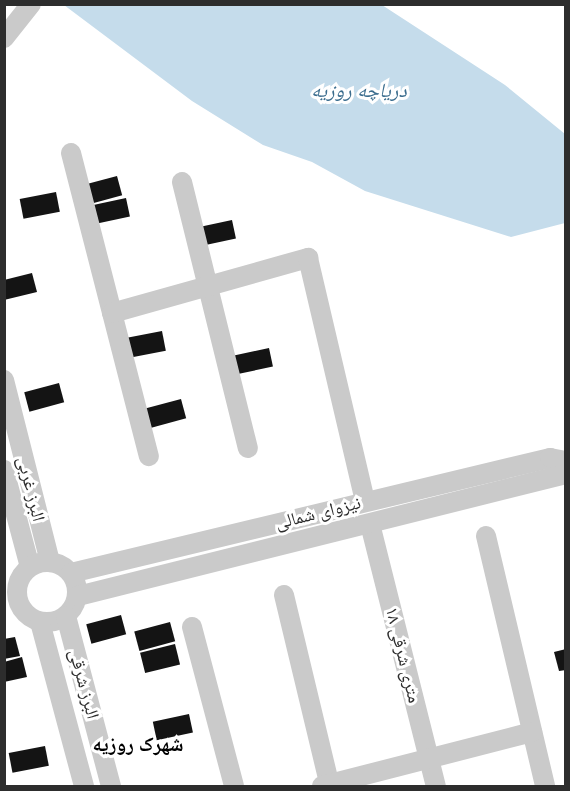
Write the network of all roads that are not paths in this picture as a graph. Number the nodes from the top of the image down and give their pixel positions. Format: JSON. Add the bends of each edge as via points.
{"nodes":[{"id":1,"x":32,"y":4,"type":"edge"},
{"id":2,"x":4,"y":38,"type":"edge"},
{"id":3,"x":71,"y":153,"type":"dead end"},
{"id":4,"x":182,"y":182,"type":"dead end"},
{"id":5,"x":207,"y":291,"type":"junction"},
{"id":6,"x":112,"y":314,"type":"junction"},
{"id":7,"x":4,"y":380,"type":"edge"},
{"id":8,"x":248,"y":448,"type":"dead end"},
{"id":9,"x":149,"y":456,"type":"dead end"},
{"id":10,"x":566,"y":461,"type":"edge"},
{"id":11,"x":4,"y":470,"type":"edge"},
{"id":12,"x":566,"y":474,"type":"edge"},
{"id":13,"x":365,"y":501,"type":"junction"},
{"id":14,"x":370,"y":524,"type":"junction"},
{"id":15,"x":486,"y":536,"type":"dead end"},
{"id":16,"x":50,"y":562,"type":"junction"},
{"id":17,"x":30,"y":567,"type":"junction"},
{"id":18,"x":70,"y":573,"type":"junction"},
{"id":19,"x":11,"y":585,"type":"edge"},
{"id":20,"x":284,"y":595,"type":"dead end"},
{"id":21,"x":78,"y":596,"type":"junction"},
{"id":22,"x":66,"y":616,"type":"junction"},
{"id":23,"x":4,"y":617,"type":"edge"},
{"id":24,"x":32,"y":617,"type":"junction"},
{"id":25,"x":192,"y":627,"type":"dead end"},
{"id":26,"x":532,"y":732,"type":"junction"},
{"id":27,"x":429,"y":758,"type":"junction"},
{"id":28,"x":84,"y":786,"type":"edge"},
{"id":29,"x":111,"y":786,"type":"edge"},
{"id":30,"x":234,"y":786,"type":"edge"},
{"id":31,"x":327,"y":786,"type":"edge"},
{"id":32,"x":436,"y":786,"type":"edge"},
{"id":33,"x":546,"y":786,"type":"edge"}],
"edges":[{"from":1,"to":2,"type":"street"},
{"from":3,"to":6,"type":"street"},
{"from":4,"to":5,"type":"street"},
{"from":5,"to":6,"type":"street"},
{"from":5,"to":8,"type":"street"},
{"from":5,"to":13,"type":"street","via":[[308,258]]},
{"from":6,"to":9,"type":"street"},
{"from":7,"to":16,"type":"street","name":"البرز غربی"},
{"from":10,"to":13,"type":"street","name":"نیزوای شمالی","via":[[550,458]]},
{"from":11,"to":17,"type":"street","name":"البرز غربی"},
{"from":12,"to":14,"type":"street","name":"نیزوای شمالی"},
{"from":13,"to":18,"type":"street","name":"نیزوای شمالی"},
{"from":14,"to":21,"type":"street","name":"نیزوای شمالی"},
{"from":14,"to":27,"type":"street","name":"۱۸ متری شرقی"},
{"from":15,"to":26,"type":"street"},
{"from":16,"to":17,"type":"street"},
{"from":16,"to":18,"type":"street"},
{"from":17,"to":19,"type":"street"},
{"from":18,"to":21,"type":"street"},
{"from":19,"to":24,"type":"street"},
{"from":20,"to":31,"type":"street"},
{"from":21,"to":22,"type":"street"},
{"from":22,"to":24,"type":"street"},
{"from":22,"to":29,"type":"street","name":"البرز شرقی"},
{"from":23,"to":24,"type":"street"},
{"from":24,"to":28,"type":"street","name":"البرز شرقی"},
{"from":25,"to":30,"type":"street"},
{"from":26,"to":27,"type":"street"},
{"from":26,"to":33,"type":"street"},
{"from":27,"to":31,"type":"street"},
{"from":27,"to":32,"type":"street","name":"۱۸ متری شرقی"}]}
